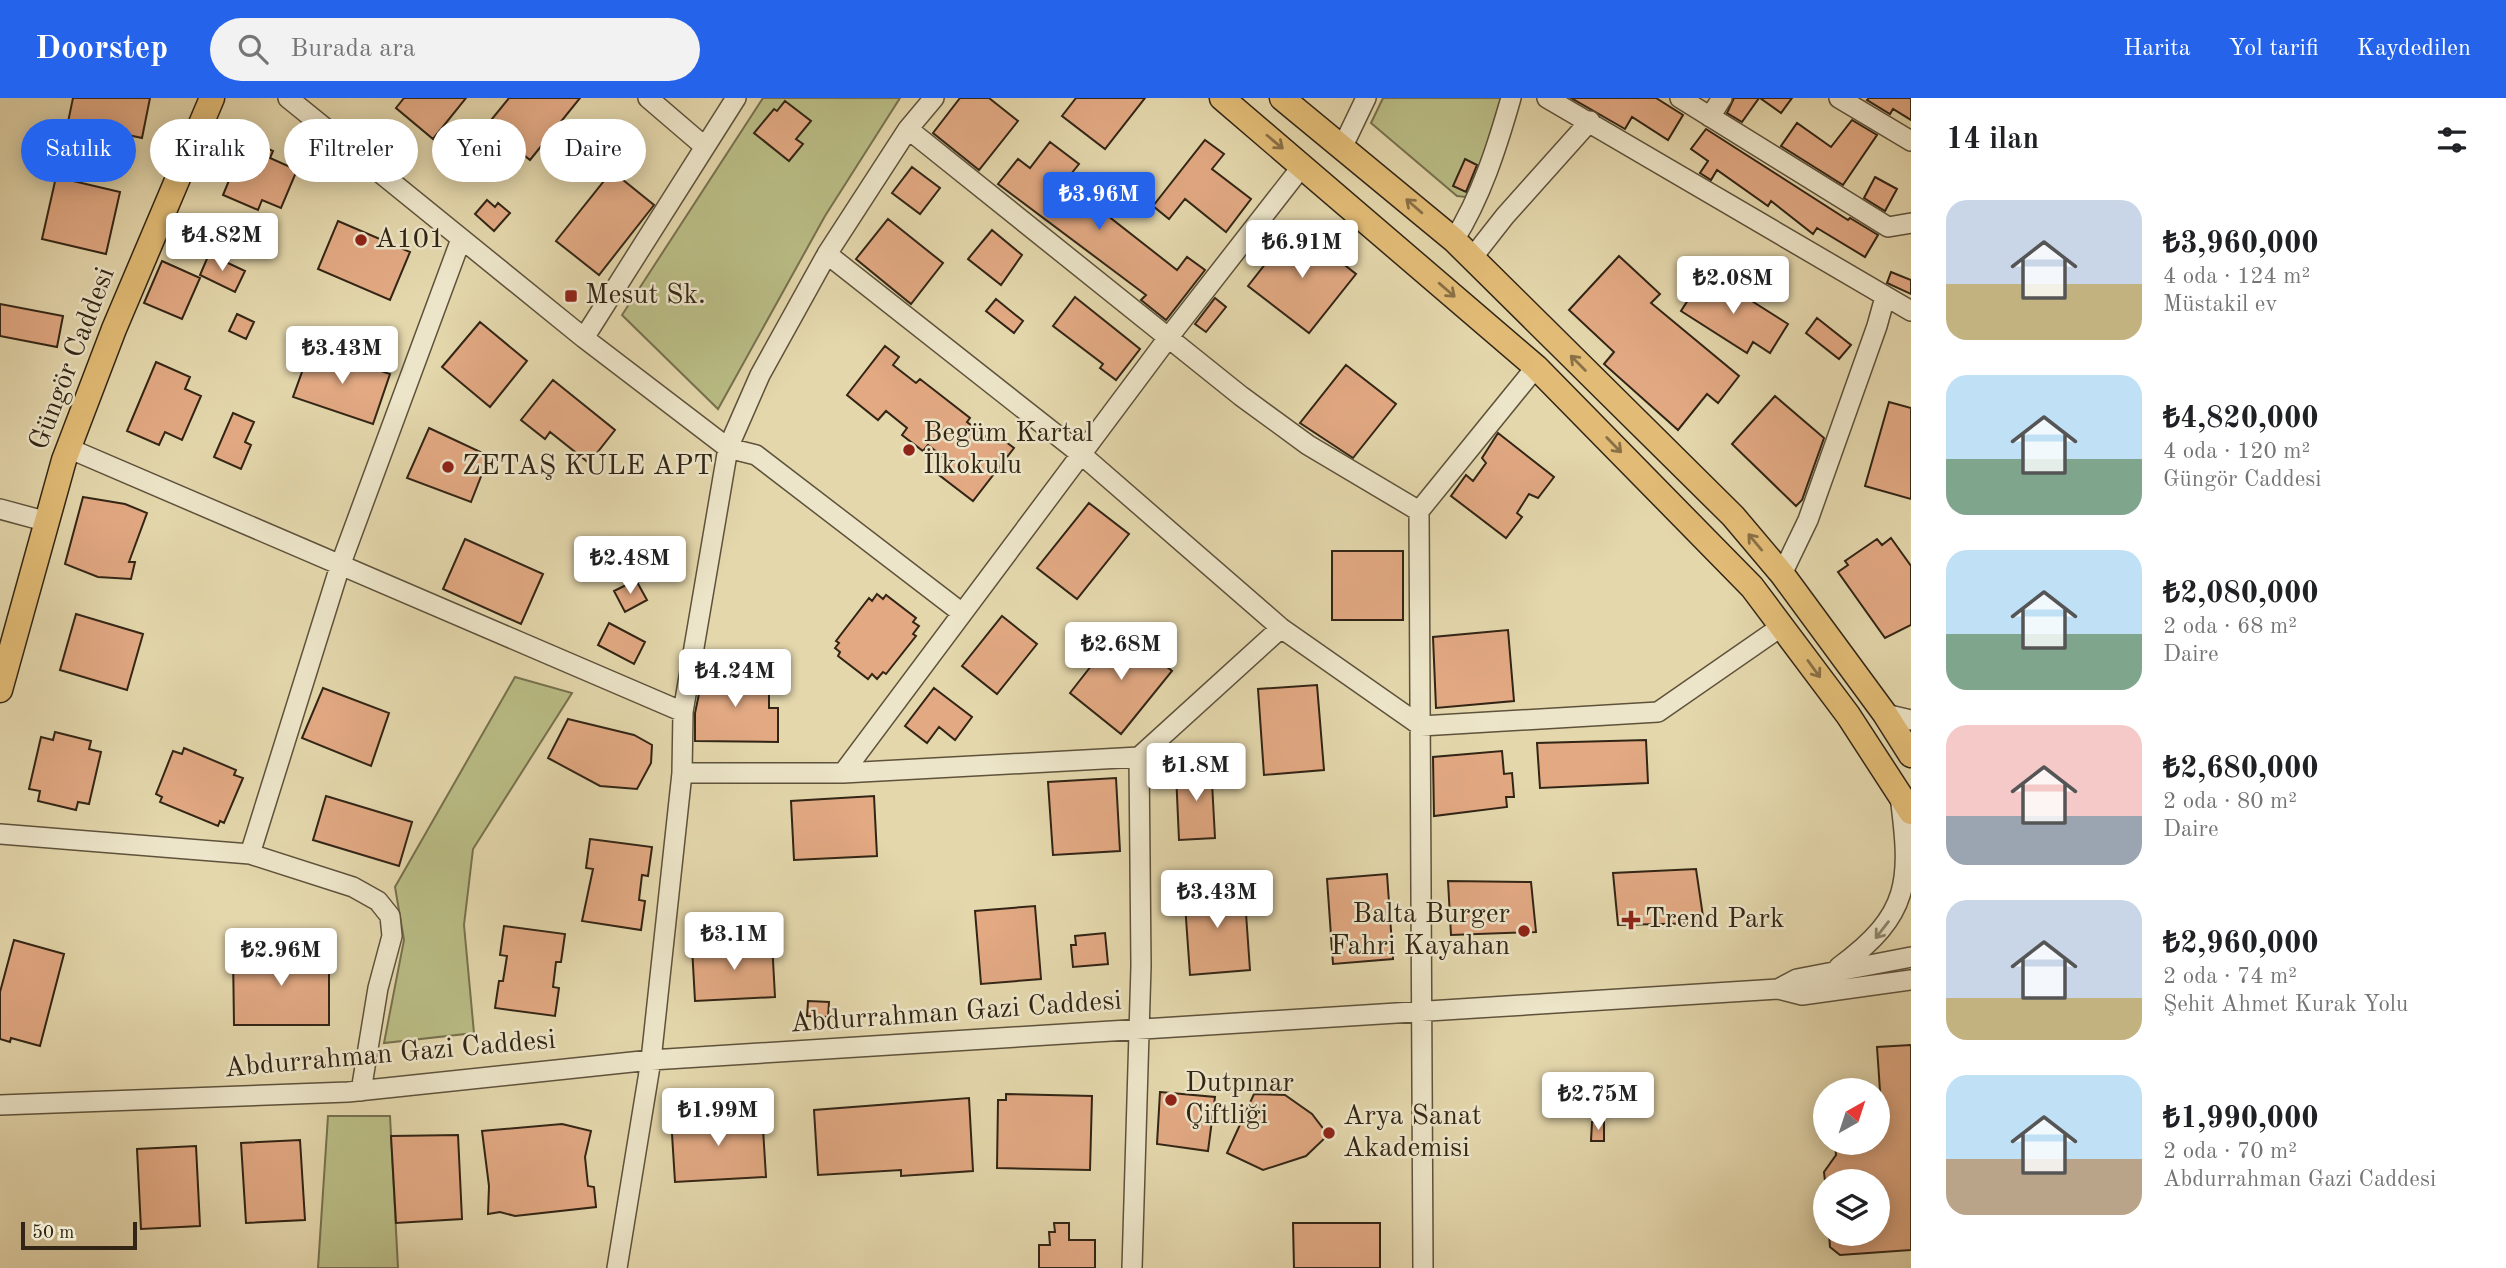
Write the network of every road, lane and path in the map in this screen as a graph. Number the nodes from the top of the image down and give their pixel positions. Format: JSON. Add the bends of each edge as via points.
{"nodes":[{"id":1,"x":212,"y":98,"type":"edge"},
{"id":2,"x":288,"y":98,"type":"edge"},
{"id":3,"x":648,"y":98,"type":"edge"},
{"id":4,"x":736,"y":98,"type":"edge"},
{"id":5,"x":934,"y":98,"type":"edge"},
{"id":6,"x":1222,"y":98,"type":"edge"},
{"id":7,"x":1282,"y":98,"type":"edge"},
{"id":8,"x":1366,"y":98,"type":"edge"},
{"id":9,"x":1511,"y":98,"type":"edge"},
{"id":10,"x":1547,"y":98,"type":"edge"},
{"id":11,"x":1680,"y":98,"type":"edge"},
{"id":12,"x":1722,"y":98,"type":"edge"},
{"id":13,"x":1839,"y":98,"type":"edge"},
{"id":14,"x":1710,"y":117,"type":"junction"},
{"id":15,"x":1590,"y":121,"type":"junction"},
{"id":16,"x":908,"y":129,"type":"junction"},
{"id":17,"x":1911,"y":141,"type":"edge"},
{"id":18,"x":704,"y":146,"type":"junction"},
{"id":19,"x":1343,"y":146,"type":"junction"},
{"id":20,"x":1304,"y":165,"type":"junction"},
{"id":21,"x":1911,"y":223,"type":"edge"},
{"id":22,"x":461,"y":239,"type":"junction"},
{"id":23,"x":1454,"y":240,"type":"junction"},
{"id":24,"x":827,"y":254,"type":"junction"},
{"id":25,"x":1472,"y":258,"type":"junction"},
{"id":26,"x":1885,"y":297,"type":"junction"},
{"id":27,"x":1911,"y":311,"type":"edge"},
{"id":28,"x":584,"y":338,"type":"junction"},
{"id":29,"x":1168,"y":338,"type":"junction"},
{"id":30,"x":1536,"y":367,"type":"junction"},
{"id":31,"x":68,"y":448,"type":"junction"},
{"id":32,"x":728,"y":448,"type":"junction"},
{"id":33,"x":1082,"y":455,"type":"junction"},
{"id":34,"x":0,"y":509,"type":"edge"},
{"id":35,"x":1419,"y":511,"type":"junction"},
{"id":36,"x":48,"y":522,"type":"junction"},
{"id":37,"x":340,"y":566,"type":"junction"},
{"id":38,"x":1782,"y":574,"type":"junction"},
{"id":39,"x":962,"y":613,"type":"junction"},
{"id":40,"x":1782,"y":626,"type":"junction"},
{"id":41,"x":1280,"y":628,"type":"junction"},
{"id":42,"x":0,"y":691,"type":"edge"},
{"id":43,"x":684,"y":712,"type":"junction"},
{"id":44,"x":1885,"y":715,"type":"junction"},
{"id":45,"x":1911,"y":720,"type":"edge"},
{"id":46,"x":1421,"y":726,"type":"junction"},
{"id":47,"x":1911,"y":755,"type":"edge"},
{"id":48,"x":1139,"y":757,"type":"junction"},
{"id":49,"x":844,"y":773,"type":"junction"},
{"id":50,"x":681,"y":774,"type":"junction"},
{"id":51,"x":1906,"y":803,"type":"edge"},
{"id":52,"x":0,"y":834,"type":"edge"},
{"id":53,"x":250,"y":854,"type":"junction"},
{"id":54,"x":1911,"y":957,"type":"edge"},
{"id":55,"x":1833,"y":972,"type":"junction"},
{"id":56,"x":1911,"y":980,"type":"edge"},
{"id":57,"x":1778,"y":989,"type":"junction"},
{"id":58,"x":1423,"y":1014,"type":"junction"},
{"id":59,"x":1140,"y":1030,"type":"junction"},
{"id":60,"x":651,"y":1060,"type":"junction"},
{"id":61,"x":360,"y":1091,"type":"junction"},
{"id":62,"x":0,"y":1105,"type":"edge"},
{"id":63,"x":617,"y":1268,"type":"edge"},
{"id":64,"x":1132,"y":1268,"type":"edge"},
{"id":65,"x":1423,"y":1268,"type":"edge"}],
"edges":[{"from":1,"to":31,"type":"main road","name":"Güngör Caddesi"},
{"from":2,"to":22,"type":"street"},
{"from":3,"to":18,"type":"street"},
{"from":4,"to":18,"type":"street"},
{"from":5,"to":16,"type":"street"},
{"from":6,"to":20,"type":"main road","one_way":true},
{"from":7,"to":19,"type":"main road"},
{"from":8,"to":19,"type":"street"},
{"from":9,"to":23,"type":"street","via":[[1470,214]]},
{"from":10,"to":15,"type":"street"},
{"from":11,"to":14,"type":"street"},
{"from":12,"to":14,"type":"street"},
{"from":13,"to":17,"type":"street"},
{"from":14,"to":21,"type":"street","via":[[1888,227]]},
{"from":15,"to":25,"type":"street"},
{"from":15,"to":26,"type":"street"},
{"from":16,"to":24,"type":"street"},
{"from":16,"to":29,"type":"street"},
{"from":18,"to":28,"type":"street"},
{"from":23,"to":19,"type":"main road","one_way":true},
{"from":20,"to":29,"type":"street"},
{"from":20,"to":30,"type":"main road","one_way":true},
{"from":22,"to":28,"type":"street"},
{"from":22,"to":37,"type":"street"},
{"from":23,"to":25,"type":"main road"},
{"from":24,"to":32,"type":"street","via":[[760,376]]},
{"from":24,"to":33,"type":"street"},
{"from":38,"to":25,"type":"main road","one_way":true,"via":[[1733,516]]},
{"from":26,"to":27,"type":"street"},
{"from":26,"to":38,"type":"street","via":[[1808,520]]},
{"from":28,"to":32,"type":"street"},
{"from":29,"to":33,"type":"street"},
{"from":29,"to":35,"type":"street","via":[[1308,445]]},
{"from":30,"to":35,"type":"street"},
{"from":30,"to":40,"type":"main road","one_way":true,"via":[[1743,578]]},
{"from":31,"to":36,"type":"main road","name":"Güngör Caddesi"},
{"from":31,"to":37,"type":"street"},
{"from":32,"to":39,"type":"street","via":[[756,455]]},
{"from":32,"to":43,"type":"street"},
{"from":33,"to":39,"type":"street"},
{"from":33,"to":41,"type":"street"},
{"from":34,"to":36,"type":"street"},
{"from":35,"to":46,"type":"street"},
{"from":36,"to":42,"type":"main road","name":"Güngör Caddesi"},
{"from":37,"to":43,"type":"street"},
{"from":37,"to":53,"type":"street"},
{"from":38,"to":44,"type":"main road"},
{"from":39,"to":49,"type":"street"},
{"from":40,"to":46,"type":"street","via":[[1658,712]]},
{"from":40,"to":51,"type":"main road","one_way":true},
{"from":41,"to":46,"type":"street"},
{"from":41,"to":48,"type":"street"},
{"from":43,"to":50,"type":"street"},
{"from":44,"to":45,"type":"street"},
{"from":44,"to":47,"type":"main road"},
{"from":46,"to":58,"type":"street"},
{"from":48,"to":49,"type":"street"},
{"from":48,"to":59,"type":"street"},
{"from":49,"to":50,"type":"street"},
{"from":50,"to":60,"type":"street"},
{"from":51,"to":55,"type":"street","one_way":true,"via":[[1902,895],[1878,936]]},
{"from":52,"to":53,"type":"street"},
{"from":53,"to":61,"type":"street","via":[[353,887],[378,901],[390,916],[392,936]]},
{"from":54,"to":55,"type":"street","name":"Abdurrahman Gazi Caddesi"},
{"from":55,"to":57,"type":"street","name":"Abdurrahman Gazi Caddesi","via":[[1797,979]]},
{"from":56,"to":57,"type":"street","via":[[1802,995]]},
{"from":57,"to":58,"type":"street","name":"Abdurrahman Gazi Caddesi"},
{"from":58,"to":59,"type":"street","name":"Abdurrahman Gazi Caddesi"},
{"from":58,"to":65,"type":"street"},
{"from":59,"to":60,"type":"street","name":"Abdurrahman Gazi Caddesi"},
{"from":59,"to":64,"type":"street"},
{"from":60,"to":61,"type":"street","name":"Abdurrahman Gazi Caddesi"},
{"from":60,"to":63,"type":"street"},
{"from":61,"to":62,"type":"street","name":"Abdurrahman Gazi Caddesi"}]}
